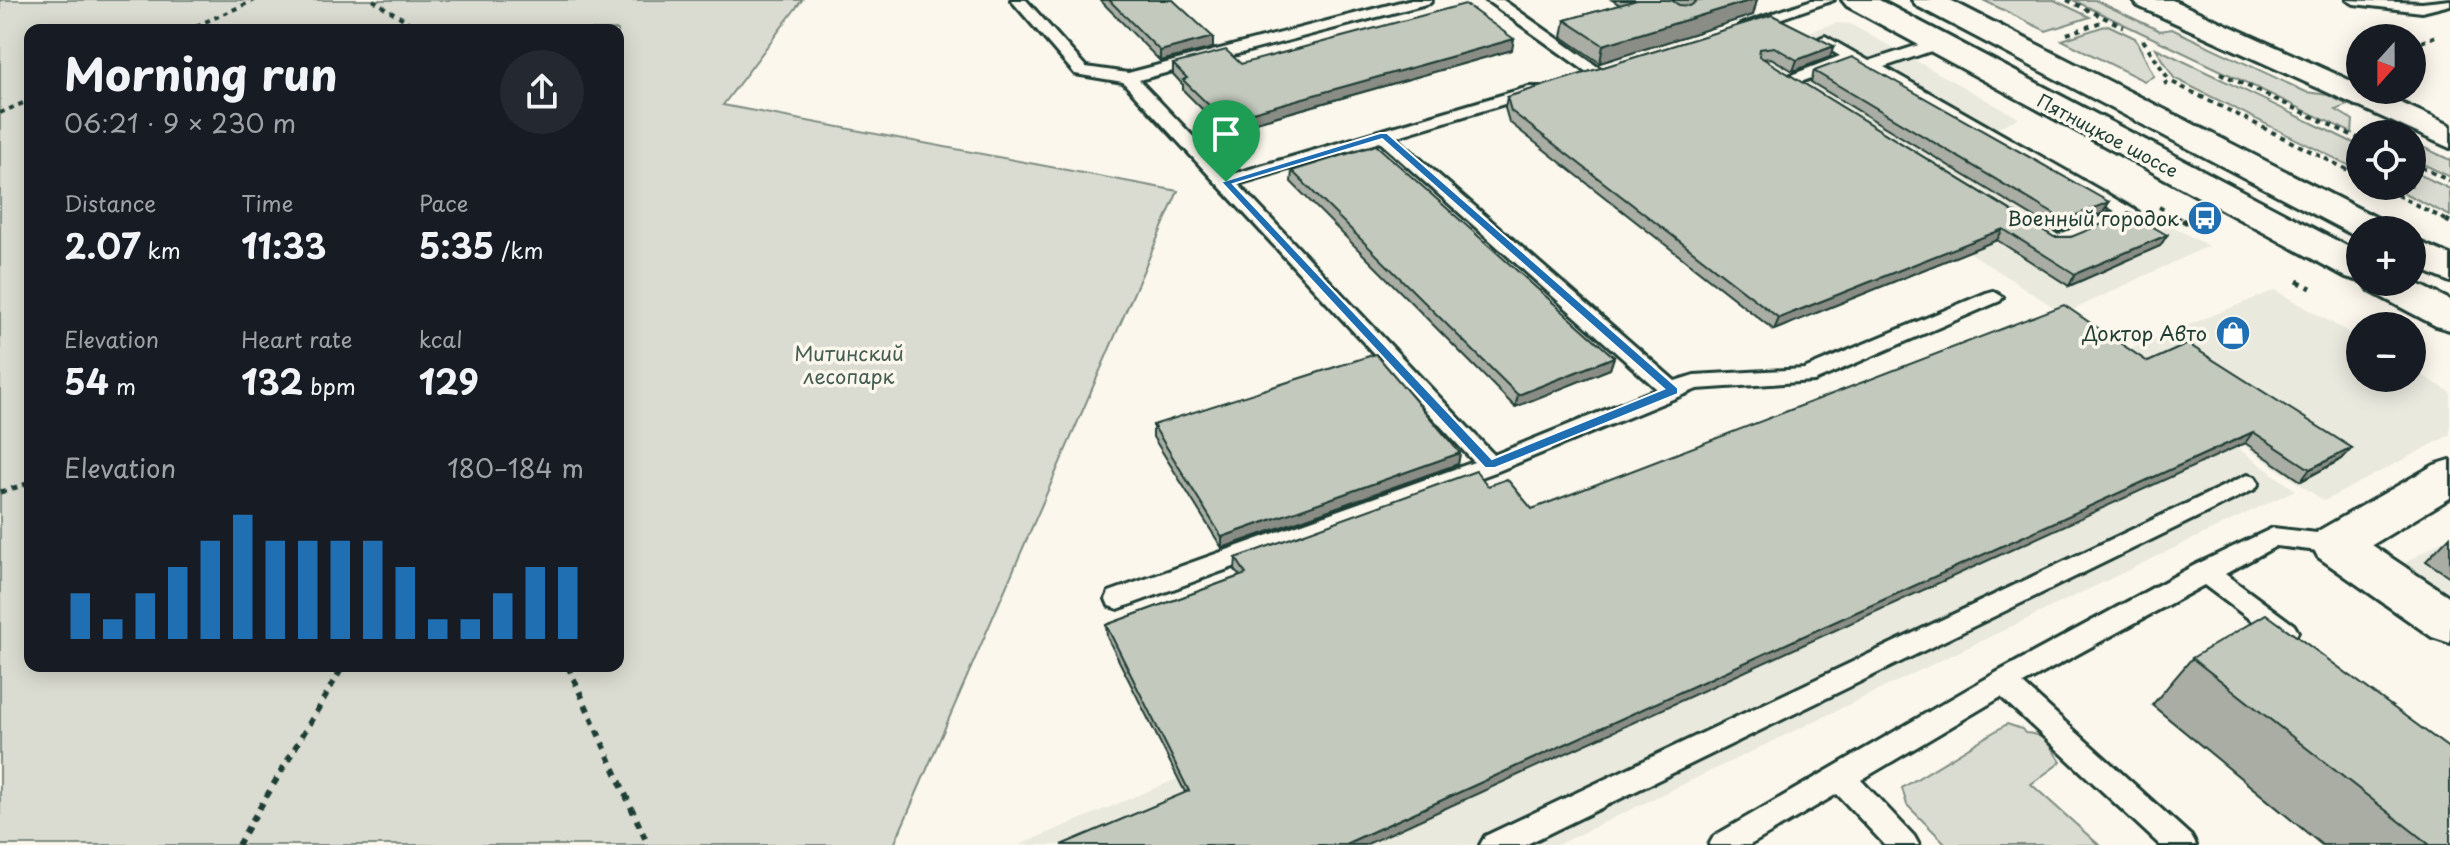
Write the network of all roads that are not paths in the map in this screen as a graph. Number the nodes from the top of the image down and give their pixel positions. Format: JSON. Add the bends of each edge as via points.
{"nodes":[{"id":1,"x":1018,"y":0,"type":"edge"},
{"id":2,"x":1425,"y":0,"type":"edge"},
{"id":3,"x":1493,"y":0,"type":"edge"},
{"id":4,"x":1827,"y":0,"type":"edge"},
{"id":5,"x":1857,"y":0,"type":"edge"},
{"id":6,"x":1927,"y":0,"type":"edge"},
{"id":7,"x":2151,"y":0,"type":"edge"},
{"id":8,"x":2354,"y":0,"type":"edge"},
{"id":9,"x":2450,"y":0,"type":"edge"},
{"id":10,"x":1404,"y":2,"type":"edge"},
{"id":11,"x":2422,"y":8,"type":"junction"},
{"id":12,"x":2450,"y":19,"type":"edge"},
{"id":13,"x":1734,"y":30,"type":"edge"},
{"id":14,"x":1825,"y":41,"type":"edge"},
{"id":15,"x":1937,"y":44,"type":"junction"},
{"id":16,"x":1853,"y":57,"type":"junction"},
{"id":17,"x":1871,"y":66,"type":"junction"},
{"id":18,"x":1128,"y":78,"type":"junction"},
{"id":19,"x":1818,"y":96,"type":"edge"},
{"id":20,"x":1384,"y":136,"type":"junction"},
{"id":21,"x":2450,"y":138,"type":"edge"},
{"id":22,"x":1226,"y":182,"type":"junction"},
{"id":23,"x":2346,"y":217,"type":"edge"},
{"id":24,"x":2030,"y":226,"type":"edge"},
{"id":25,"x":2426,"y":258,"type":"edge"},
{"id":26,"x":2346,"y":262,"type":"edge"},
{"id":27,"x":2450,"y":270,"type":"edge"},
{"id":28,"x":2410,"y":296,"type":"edge"},
{"id":29,"x":1993,"y":297,"type":"dead end"},
{"id":30,"x":2450,"y":317,"type":"edge"},
{"id":31,"x":1673,"y":391,"type":"junction"},
{"id":32,"x":1490,"y":465,"type":"junction"},
{"id":33,"x":2450,"y":477,"type":"edge"},
{"id":34,"x":2247,"y":483,"type":"dead end"},
{"id":35,"x":2335,"y":544,"type":"junction"},
{"id":36,"x":2204,"y":572,"type":"junction"},
{"id":37,"x":1118,"y":599,"type":"dead end"},
{"id":38,"x":2450,"y":623,"type":"edge"},
{"id":39,"x":2302,"y":645,"type":"edge"},
{"id":40,"x":2003,"y":682,"type":"junction"},
{"id":41,"x":1840,"y":777,"type":"junction"},
{"id":42,"x":1495,"y":845,"type":"edge"},
{"id":43,"x":1724,"y":845,"type":"edge"},
{"id":44,"x":1904,"y":845,"type":"edge"},
{"id":45,"x":2181,"y":845,"type":"edge"}],
"edges":[{"from":1,"to":18,"type":"lane","via":[[1081,71]]},
{"from":2,"to":10,"type":"lane"},
{"from":3,"to":20,"type":"lane","via":[[1603,70]]},
{"from":4,"to":13,"type":"lane"},
{"from":5,"to":15,"type":"main road","name":"Пятницкое шоссе"},
{"from":6,"to":23,"type":"main road","name":"Пятницкое шоссе"},
{"from":7,"to":21,"type":"main road"},
{"from":8,"to":11,"type":"lane"},
{"from":9,"to":11,"type":"lane"},
{"from":10,"to":18,"type":"lane"},
{"from":11,"to":12,"type":"lane"},
{"from":14,"to":16,"type":"lane"},
{"from":15,"to":17,"type":"lane"},
{"from":15,"to":26,"type":"main road","name":"Пятницкое шоссе"},
{"from":16,"to":17,"type":"lane"},
{"from":16,"to":19,"type":"lane","via":[[1785,76]]},
{"from":17,"to":24,"type":"lane","via":[[2129,212],[2057,242]]},
{"from":18,"to":22,"type":"lane"},
{"from":20,"to":22,"type":"lane"},
{"from":20,"to":31,"type":"lane"},
{"from":22,"to":32,"type":"lane"},
{"from":25,"to":27,"type":"main road"},
{"from":28,"to":30,"type":"main road"},
{"from":29,"to":31,"type":"lane","via":[[1807,376],[1694,382]]},
{"from":31,"to":32,"type":"lane"},
{"from":32,"to":37,"type":"lane"},
{"from":33,"to":35,"type":"main road"},
{"from":34,"to":42,"type":"lane"},
{"from":35,"to":36,"type":"lane","via":[[2273,537]]},
{"from":35,"to":38,"type":"main road"},
{"from":36,"to":39,"type":"lane"},
{"from":36,"to":40,"type":"lane"},
{"from":40,"to":41,"type":"lane"},
{"from":40,"to":45,"type":"lane"},
{"from":41,"to":43,"type":"lane"},
{"from":41,"to":44,"type":"lane"}]}
